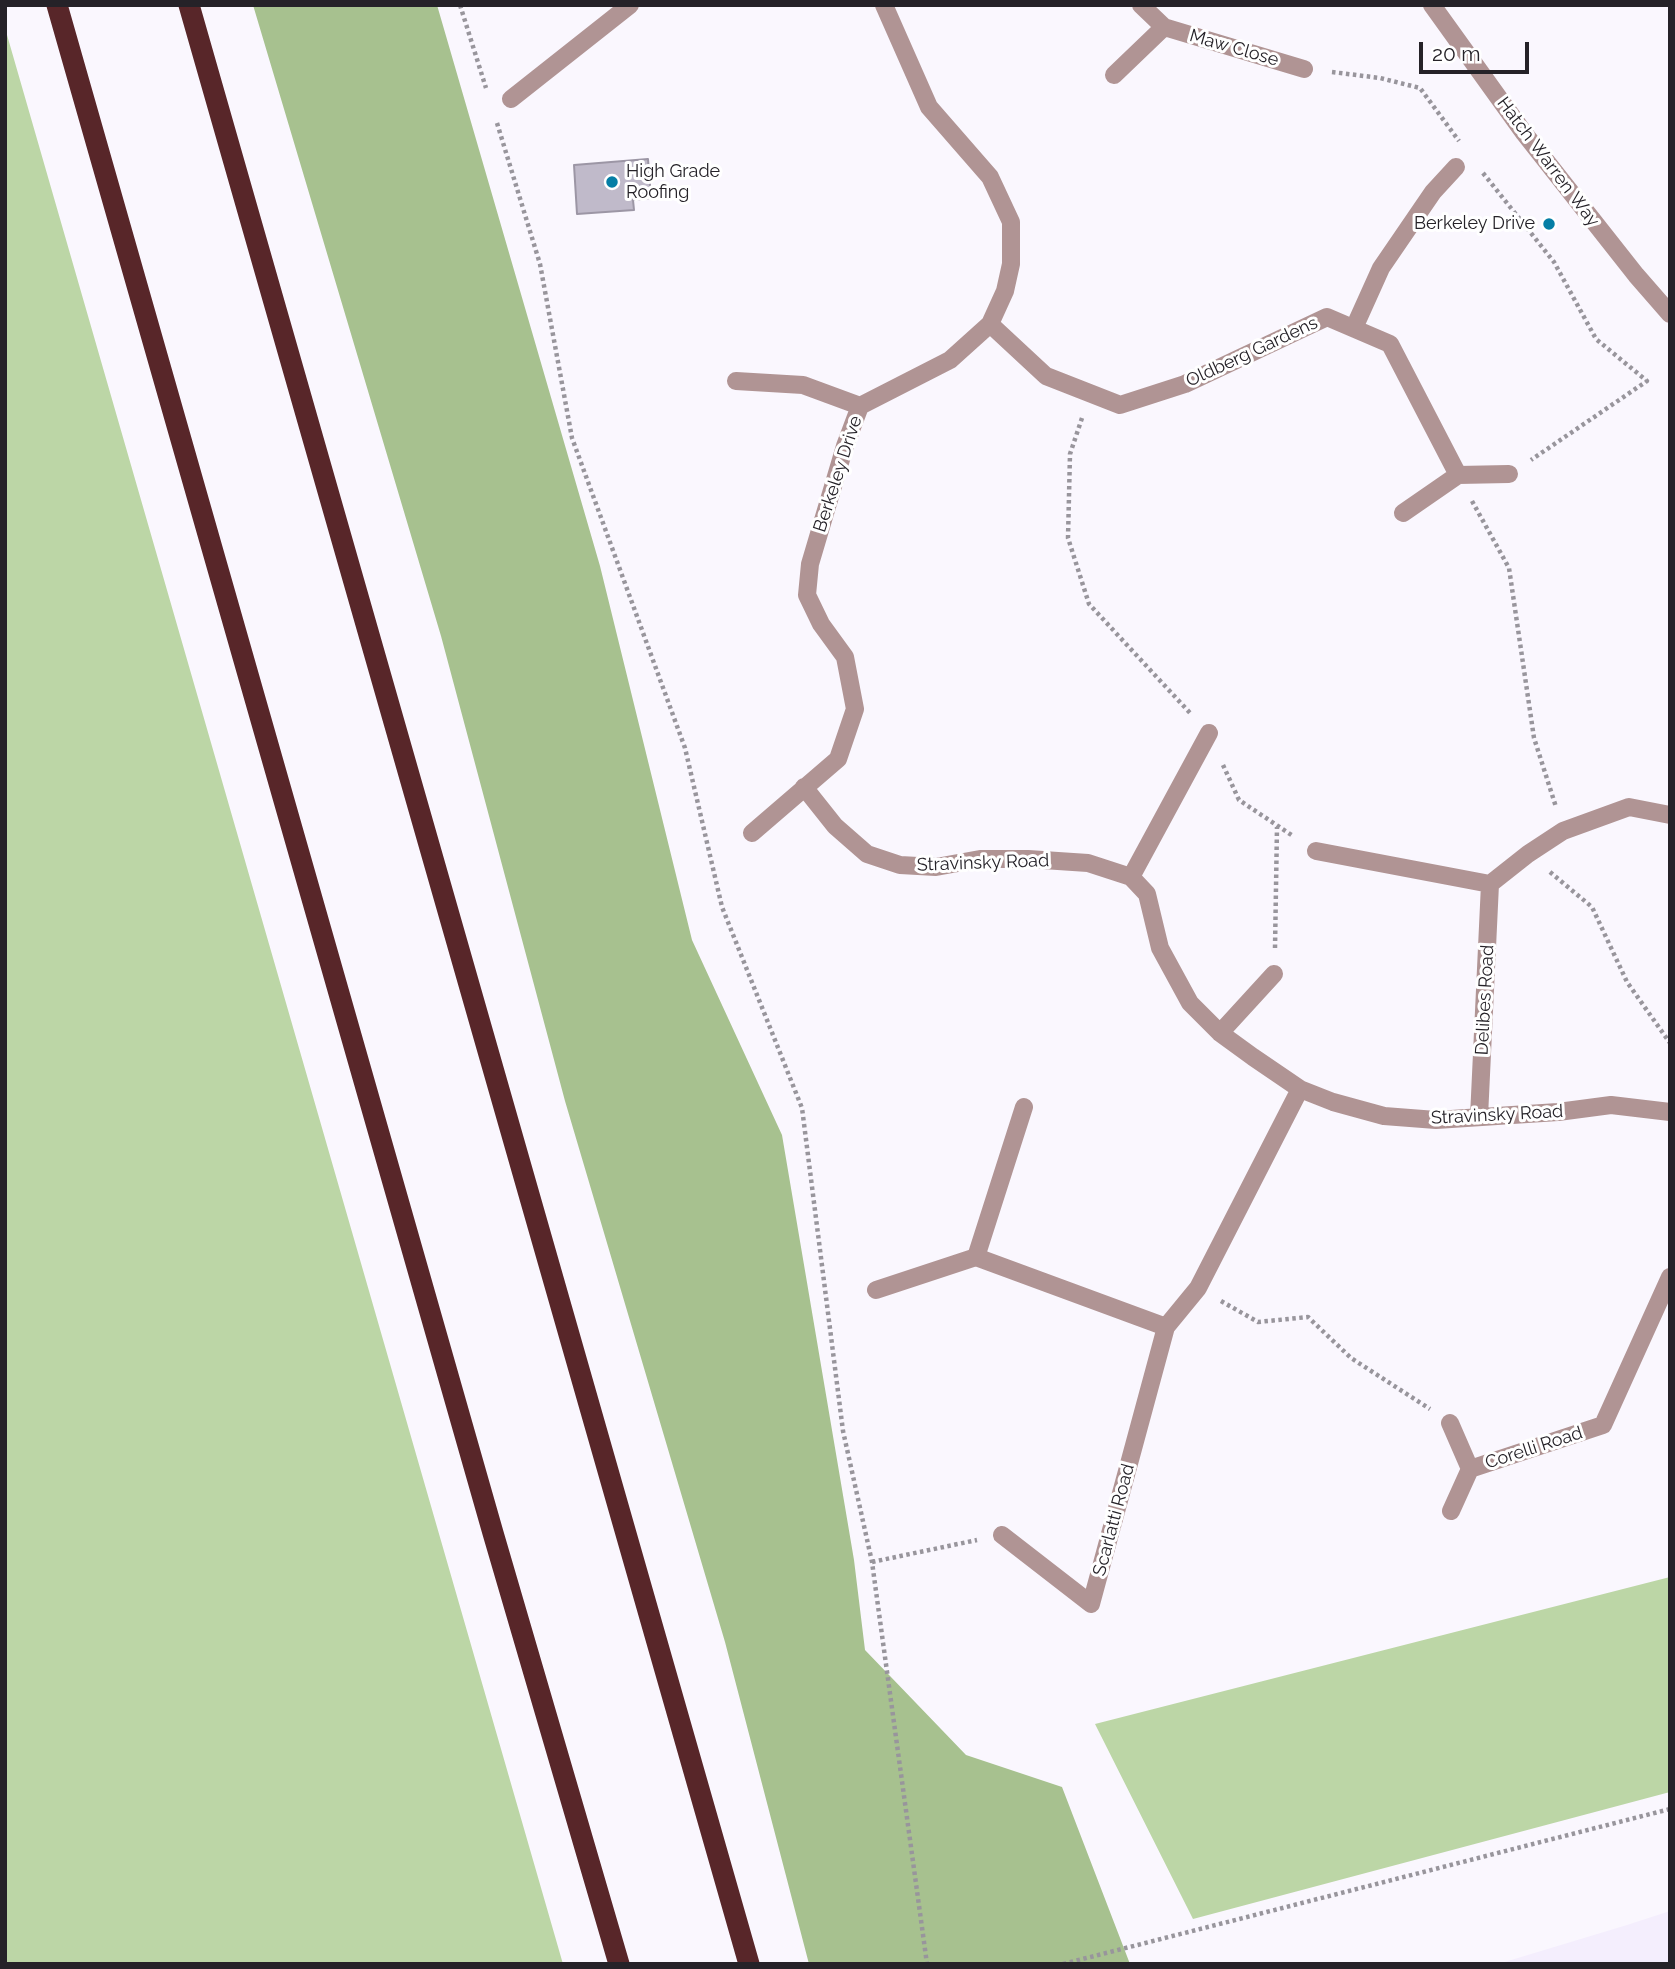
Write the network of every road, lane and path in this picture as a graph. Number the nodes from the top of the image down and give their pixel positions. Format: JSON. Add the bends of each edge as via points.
{"nodes":[{"id":1,"x":57,"y":5,"type":"edge"},
{"id":2,"x":189,"y":5,"type":"edge"},
{"id":3,"x":460,"y":5,"type":"edge"},
{"id":4,"x":630,"y":5,"type":"edge"},
{"id":5,"x":884,"y":5,"type":"edge"},
{"id":6,"x":1141,"y":5,"type":"edge"},
{"id":7,"x":1432,"y":5,"type":"edge"},
{"id":8,"x":1164,"y":27,"type":"junction"},
{"id":9,"x":1304,"y":69,"type":"joint"},
{"id":10,"x":1114,"y":75,"type":"dead end"},
{"id":11,"x":486,"y":89,"type":"dead end"},
{"id":12,"x":511,"y":99,"type":"dead end"},
{"id":13,"x":495,"y":116,"type":"dead end"},
{"id":14,"x":1467,"y":151,"type":"dead end"},
{"id":15,"x":1456,"y":167,"type":"dead end"},
{"id":16,"x":1482,"y":172,"type":"dead end"},
{"id":17,"x":1670,"y":314,"type":"edge"},
{"id":18,"x":990,"y":324,"type":"junction"},
{"id":19,"x":1354,"y":328,"type":"junction"},
{"id":20,"x":736,"y":381,"type":"dead end"},
{"id":21,"x":1090,"y":394,"type":"junction"},
{"id":22,"x":860,"y":406,"type":"junction"},
{"id":23,"x":1510,"y":474,"type":"joint"},
{"id":24,"x":1458,"y":475,"type":"junction"},
{"id":25,"x":1403,"y":513,"type":"dead end"},
{"id":26,"x":1209,"y":733,"type":"junction"},
{"id":27,"x":804,"y":787,"type":"junction"},
{"id":28,"x":1670,"y":815,"type":"edge"},
{"id":29,"x":1277,"y":826,"type":"junction"},
{"id":30,"x":1563,"y":831,"type":"junction"},
{"id":31,"x":752,"y":833,"type":"dead end"},
{"id":32,"x":1315,"y":851,"type":"joint"},
{"id":33,"x":1528,"y":854,"type":"junction"},
{"id":34,"x":1131,"y":877,"type":"junction"},
{"id":35,"x":1490,"y":884,"type":"junction"},
{"id":36,"x":1274,"y":974,"type":"joint"},
{"id":37,"x":1220,"y":1033,"type":"junction"},
{"id":38,"x":1670,"y":1043,"type":"edge"},
{"id":39,"x":1300,"y":1089,"type":"junction"},
{"id":40,"x":1024,"y":1107,"type":"dead end"},
{"id":41,"x":1670,"y":1112,"type":"edge"},
{"id":42,"x":1479,"y":1117,"type":"junction"},
{"id":43,"x":976,"y":1257,"type":"junction"},
{"id":44,"x":1670,"y":1277,"type":"edge"},
{"id":45,"x":1198,"y":1289,"type":"junction"},
{"id":46,"x":876,"y":1290,"type":"dead end"},
{"id":47,"x":1166,"y":1327,"type":"junction"},
{"id":48,"x":1450,"y":1423,"type":"joint"},
{"id":49,"x":1470,"y":1469,"type":"junction"},
{"id":50,"x":1451,"y":1511,"type":"dead end"},
{"id":51,"x":1002,"y":1535,"type":"joint"},
{"id":52,"x":872,"y":1562,"type":"junction"},
{"id":53,"x":1670,"y":1810,"type":"edge"},
{"id":54,"x":619,"y":1964,"type":"edge"},
{"id":55,"x":748,"y":1964,"type":"edge"},
{"id":56,"x":928,"y":1964,"type":"edge"},
{"id":57,"x":1063,"y":1964,"type":"edge"}],
"edges":[{"from":1,"to":54,"type":"highway"},
{"from":2,"to":55,"type":"highway"},
{"from":3,"to":11,"type":"path"},
{"from":4,"to":12,"type":"street"},
{"from":5,"to":18,"type":"street","name":"Berkeley Drive","via":[[929,107],[990,177],[1011,222],[1011,264]]},
{"from":6,"to":8,"type":"street","name":"Maw Close"},
{"from":7,"to":17,"type":"street","name":"Hatch Warren Way","via":[[1524,133]]},
{"from":8,"to":9,"type":"street","name":"Maw Close"},
{"from":8,"to":10,"type":"street"},
{"from":9,"to":14,"type":"path","via":[[1420,88]]},
{"from":13,"to":52,"type":"path","via":[[540,264],[572,438],[685,748],[722,907],[802,1108],[843,1431]]},
{"from":15,"to":19,"type":"street","via":[[1433,192],[1381,268]]},
{"from":16,"to":23,"type":"path","via":[[1554,262],[1596,338],[1647,381]]},
{"from":18,"to":21,"type":"street","name":"Oldberg Gardens","via":[[1045,376]]},
{"from":18,"to":22,"type":"street","name":"Berkeley Drive","via":[[950,360]]},
{"from":19,"to":21,"type":"street","name":"Oldberg Gardens","via":[[1326,317],[1185,384],[1120,405]]},
{"from":19,"to":24,"type":"street","name":"Oldberg Gardens","via":[[1391,344]]},
{"from":20,"to":22,"type":"street","via":[[803,386]]},
{"from":21,"to":26,"type":"path","via":[[1070,454],[1069,538],[1089,604]]},
{"from":22,"to":27,"type":"street","name":"Berkeley Drive","via":[[810,564],[807,595],[845,657],[855,709],[838,759]]},
{"from":23,"to":24,"type":"street"},
{"from":24,"to":25,"type":"street"},
{"from":24,"to":30,"type":"path","via":[[1508,568],[1534,738]]},
{"from":26,"to":29,"type":"path","via":[[1239,800]]},
{"from":26,"to":34,"type":"street"},
{"from":27,"to":31,"type":"street","name":"Berkeley Drive"},
{"from":27,"to":34,"type":"street","name":"Stravinsky Road","via":[[835,826],[867,854],[900,864],[936,867],[980,859],[1028,859],[1088,863]]},
{"from":28,"to":30,"type":"street","via":[[1629,807]]},
{"from":29,"to":32,"type":"path"},
{"from":29,"to":36,"type":"path"},
{"from":30,"to":33,"type":"street"},
{"from":32,"to":35,"type":"street"},
{"from":33,"to":35,"type":"street"},
{"from":33,"to":38,"type":"path","via":[[1592,907],[1627,982]]},
{"from":34,"to":37,"type":"street","name":"Stravinsky Road","via":[[1147,894],[1160,948],[1191,1003]]},
{"from":35,"to":42,"type":"street","name":"Delibes Road"},
{"from":36,"to":37,"type":"street"},
{"from":37,"to":39,"type":"street","name":"Stravinsky Road"},
{"from":39,"to":42,"type":"street","name":"Stravinsky Road","via":[[1384,1116]]},
{"from":39,"to":45,"type":"street","name":"Scarlatti Road"},
{"from":40,"to":43,"type":"street"},
{"from":41,"to":42,"type":"street","name":"Stravinsky Road","via":[[1611,1105]]},
{"from":43,"to":46,"type":"street"},
{"from":43,"to":47,"type":"street"},
{"from":44,"to":49,"type":"street","name":"Corelli Road","via":[[1603,1425]]},
{"from":45,"to":47,"type":"street","name":"Scarlatti Road"},
{"from":45,"to":48,"type":"path","via":[[1258,1322],[1308,1317],[1351,1358]]},
{"from":47,"to":51,"type":"street","name":"Scarlatti Road","via":[[1091,1604]]},
{"from":48,"to":49,"type":"street","name":"Corelli Road"},
{"from":49,"to":50,"type":"street","name":"Corelli Road"},
{"from":51,"to":52,"type":"path"},
{"from":52,"to":56,"type":"path"},
{"from":53,"to":57,"type":"path"}]}
